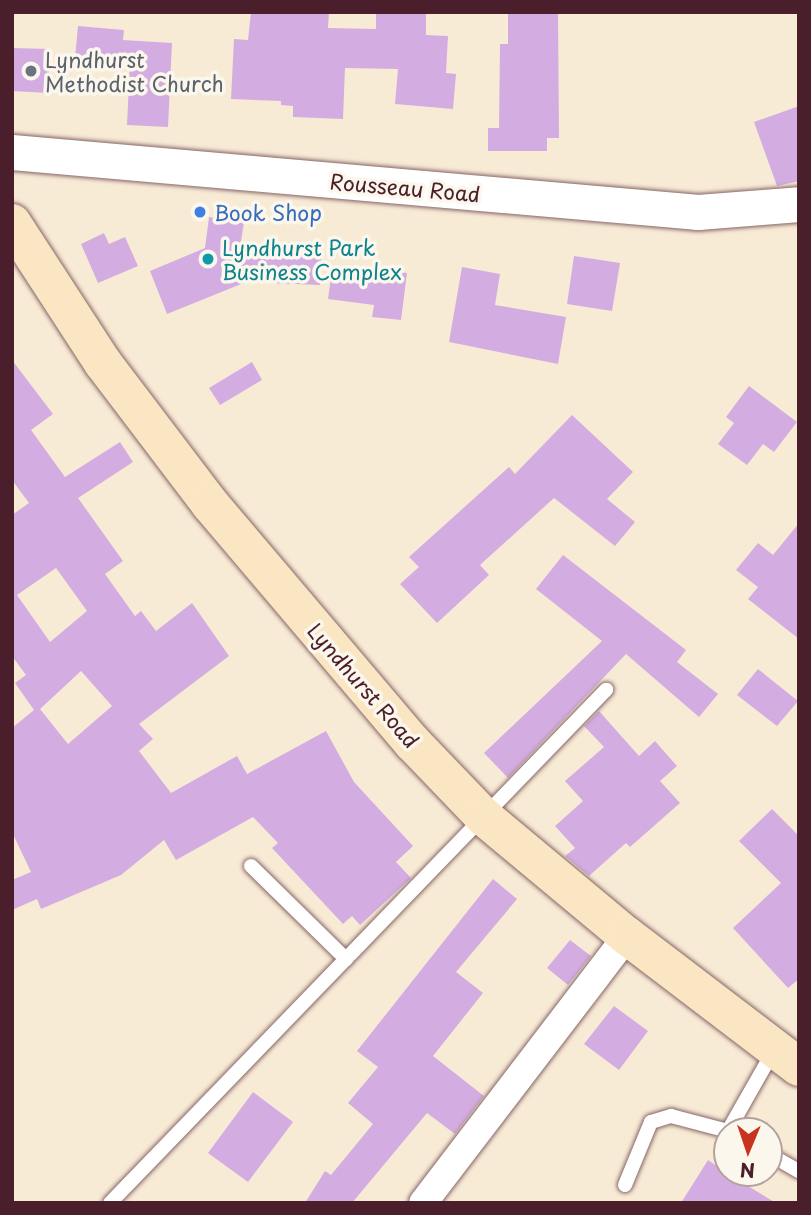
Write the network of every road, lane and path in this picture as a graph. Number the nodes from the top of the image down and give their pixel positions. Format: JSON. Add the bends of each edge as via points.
{"nodes":[{"id":1,"x":12,"y":152,"type":"edge"},
{"id":2,"x":799,"y":204,"type":"edge"},
{"id":3,"x":12,"y":223,"type":"edge"},
{"id":4,"x":606,"y":691,"type":"dead end"},
{"id":5,"x":484,"y":817,"type":"junction"},
{"id":6,"x":251,"y":866,"type":"dead end"},
{"id":7,"x":627,"y":936,"type":"junction"},
{"id":8,"x":346,"y":959,"type":"junction"},
{"id":9,"x":787,"y":1058,"type":"edge"},
{"id":10,"x":739,"y":1117,"type":"edge"},
{"id":11,"x":713,"y":1127,"type":"edge"},
{"id":12,"x":783,"y":1162,"type":"edge"},
{"id":13,"x":799,"y":1171,"type":"edge"},
{"id":14,"x":625,"y":1185,"type":"dead end"},
{"id":15,"x":110,"y":1203,"type":"edge"},
{"id":16,"x":423,"y":1203,"type":"edge"}],
"edges":[{"from":1,"to":2,"type":"street","name":"Rousseau Road","via":[[698,212]]},
{"from":3,"to":5,"type":"main road","name":"Lyndhurst Road","via":[[103,363],[210,504],[413,743]]},
{"from":4,"to":5,"type":"lane"},
{"from":5,"to":7,"type":"main road","name":"Lyndhurst Road"},
{"from":5,"to":8,"type":"lane"},
{"from":6,"to":8,"type":"lane"},
{"from":7,"to":9,"type":"main road","name":"Lyndhurst Road"},
{"from":7,"to":16,"type":"street"},
{"from":8,"to":15,"type":"lane"},
{"from":9,"to":10,"type":"lane"},
{"from":11,"to":14,"type":"lane","via":[[671,1116],[651,1122]]},
{"from":12,"to":13,"type":"lane"}]}
